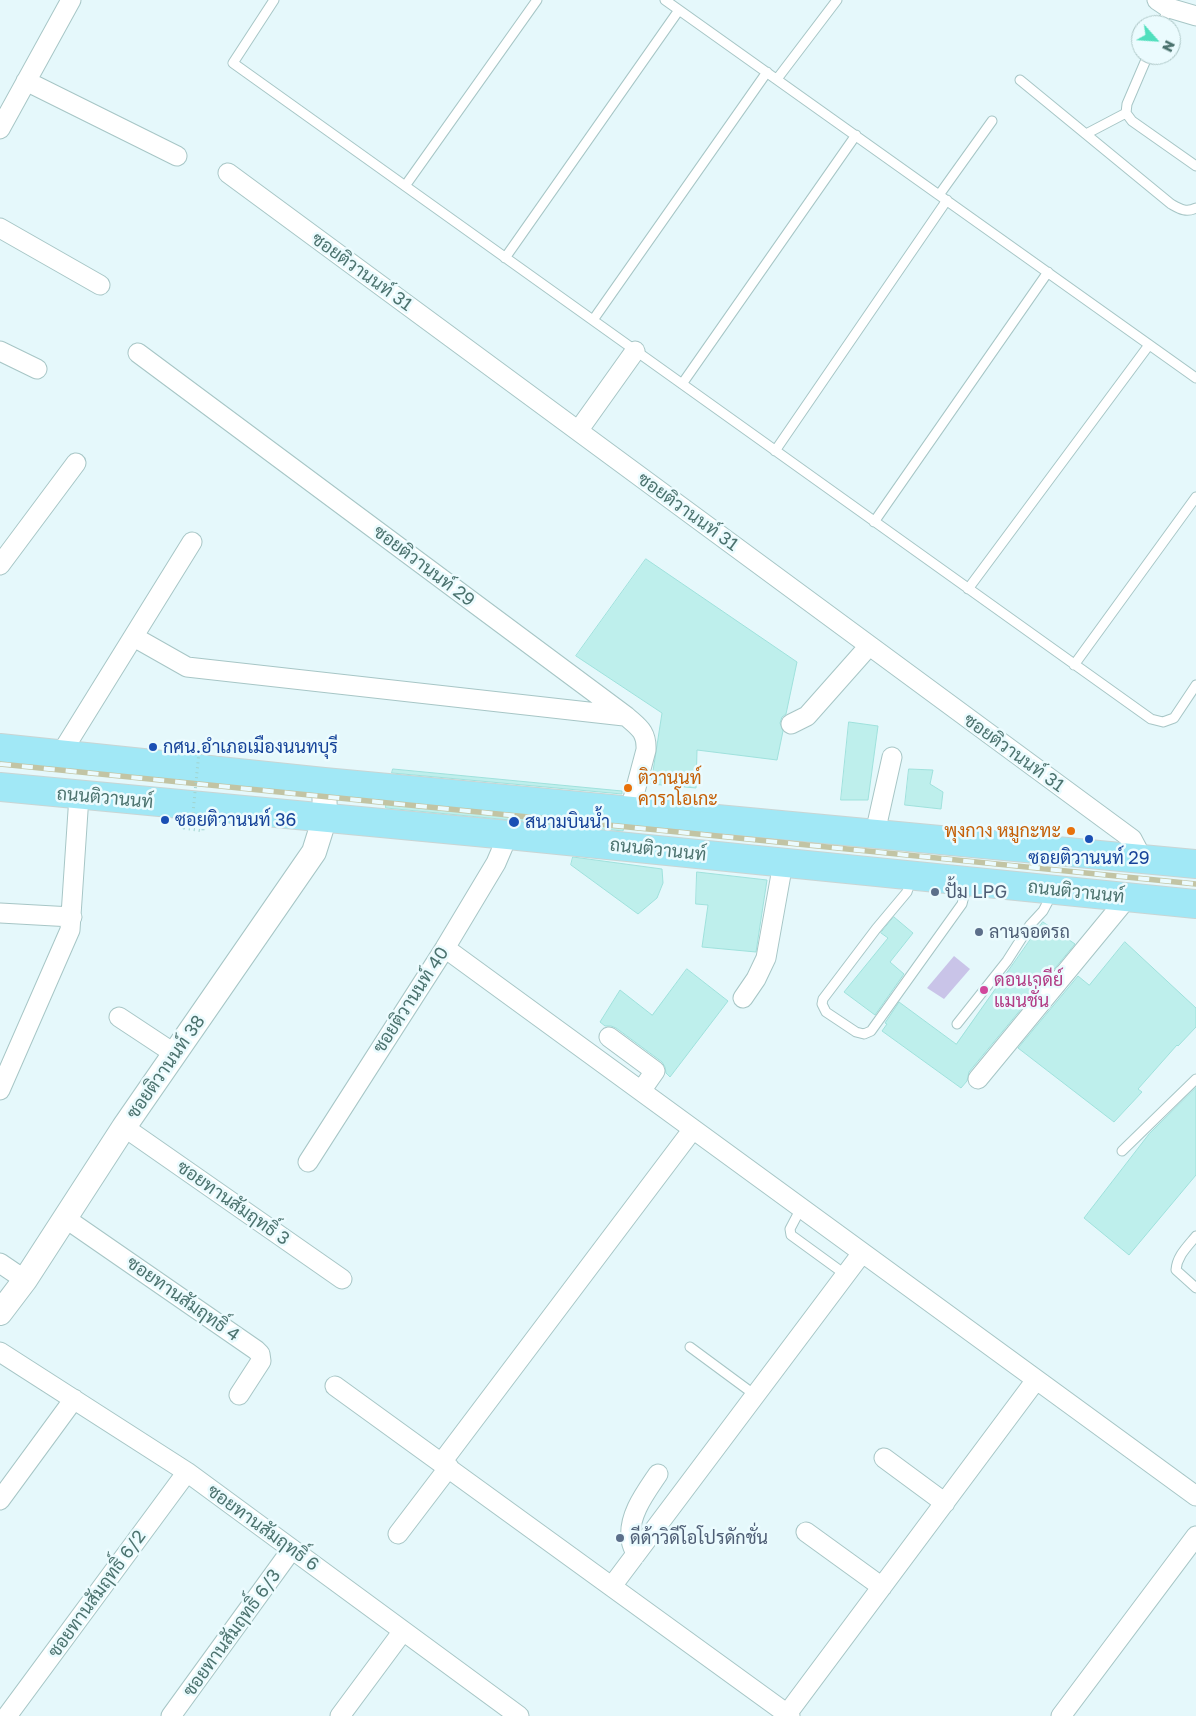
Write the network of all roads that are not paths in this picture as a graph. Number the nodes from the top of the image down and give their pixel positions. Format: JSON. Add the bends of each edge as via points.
{"nodes":[{"id":1,"x":72,"y":0,"type":"edge"},
{"id":2,"x":274,"y":0,"type":"edge"},
{"id":3,"x":537,"y":0,"type":"edge"},
{"id":4,"x":666,"y":0,"type":"edge"},
{"id":5,"x":836,"y":0,"type":"edge"},
{"id":6,"x":679,"y":10,"type":"junction"},
{"id":7,"x":1162,"y":11,"type":"edge"},
{"id":8,"x":1196,"y":16,"type":"edge"},
{"id":9,"x":1144,"y":65,"type":"edge"},
{"id":10,"x":767,"y":72,"type":"junction"},
{"id":11,"x":777,"y":79,"type":"junction"},
{"id":12,"x":1020,"y":80,"type":"dead end"},
{"id":13,"x":26,"y":81,"type":"junction"},
{"id":14,"x":1126,"y":113,"type":"junction"},
{"id":15,"x":992,"y":121,"type":"dead end"},
{"id":16,"x":0,"y":129,"type":"edge"},
{"id":17,"x":1086,"y":134,"type":"junction"},
{"id":18,"x":856,"y":136,"type":"junction"},
{"id":19,"x":177,"y":156,"type":"dead end"},
{"id":20,"x":1196,"y":166,"type":"edge"},
{"id":21,"x":228,"y":173,"type":"dead end"},
{"id":22,"x":405,"y":186,"type":"junction"},
{"id":23,"x":943,"y":198,"type":"junction"},
{"id":24,"x":1196,"y":208,"type":"edge"},
{"id":25,"x":0,"y":228,"type":"edge"},
{"id":26,"x":505,"y":258,"type":"junction"},
{"id":27,"x":1048,"y":272,"type":"junction"},
{"id":28,"x":100,"y":285,"type":"dead end"},
{"id":29,"x":593,"y":320,"type":"junction"},
{"id":30,"x":1150,"y":344,"type":"junction"},
{"id":31,"x":0,"y":351,"type":"edge"},
{"id":32,"x":635,"y":351,"type":"junction"},
{"id":33,"x":138,"y":352,"type":"dead end"},
{"id":34,"x":37,"y":369,"type":"dead end"},
{"id":35,"x":1196,"y":378,"type":"edge"},
{"id":36,"x":682,"y":384,"type":"junction"},
{"id":37,"x":578,"y":431,"type":"junction"},
{"id":38,"x":775,"y":451,"type":"junction"},
{"id":39,"x":76,"y":463,"type":"dead end"},
{"id":40,"x":1196,"y":497,"type":"edge"},
{"id":41,"x":874,"y":522,"type":"junction"},
{"id":42,"x":192,"y":542,"type":"dead end"},
{"id":43,"x":0,"y":565,"type":"edge"},
{"id":44,"x":968,"y":589,"type":"junction"},
{"id":45,"x":134,"y":637,"type":"junction"},
{"id":46,"x":869,"y":646,"type":"junction"},
{"id":47,"x":1074,"y":665,"type":"junction"},
{"id":48,"x":1196,"y":685,"type":"edge"},
{"id":49,"x":626,"y":716,"type":"junction"},
{"id":50,"x":791,"y":724,"type":"dead end"},
{"id":51,"x":0,"y":748,"type":"edge"},
{"id":52,"x":60,"y":755,"type":"junction"},
{"id":53,"x":892,"y":757,"type":"dead end"},
{"id":54,"x":324,"y":782,"type":"junction"},
{"id":55,"x":0,"y":787,"type":"edge"},
{"id":56,"x":79,"y":796,"type":"junction"},
{"id":57,"x":630,"y":810,"type":"junction"},
{"id":58,"x":325,"y":817,"type":"junction"},
{"id":59,"x":875,"y":833,"type":"junction"},
{"id":60,"x":508,"y":835,"type":"junction"},
{"id":61,"x":1142,"y":858,"type":"junction"},
{"id":62,"x":783,"y":863,"type":"junction"},
{"id":63,"x":1196,"y":864,"type":"edge"},
{"id":64,"x":913,"y":876,"type":"junction"},
{"id":65,"x":968,"y":881,"type":"junction"},
{"id":66,"x":1055,"y":890,"type":"junction"},
{"id":67,"x":1128,"y":897,"type":"junction"},
{"id":68,"x":1196,"y":904,"type":"edge"},
{"id":69,"x":0,"y":913,"type":"edge"},
{"id":70,"x":72,"y":917,"type":"junction"},
{"id":71,"x":445,"y":948,"type":"junction"},
{"id":72,"x":743,"y":998,"type":"dead end"},
{"id":73,"x":119,"y":1017,"type":"dead end"},
{"id":74,"x":957,"y":1024,"type":"dead end"},
{"id":75,"x":609,"y":1037,"type":"dead end"},
{"id":76,"x":175,"y":1054,"type":"junction"},
{"id":77,"x":978,"y":1079,"type":"dead end"},
{"id":78,"x":1196,"y":1079,"type":"edge"},
{"id":79,"x":0,"y":1090,"type":"edge"},
{"id":80,"x":641,"y":1091,"type":"junction"},
{"id":81,"x":124,"y":1127,"type":"junction"},
{"id":82,"x":693,"y":1129,"type":"junction"},
{"id":83,"x":1122,"y":1152,"type":"dead end"},
{"id":84,"x":308,"y":1162,"type":"dead end"},
{"id":85,"x":801,"y":1208,"type":"junction"},
{"id":86,"x":65,"y":1218,"type":"junction"},
{"id":87,"x":1196,"y":1236,"type":"edge"},
{"id":88,"x":862,"y":1253,"type":"junction"},
{"id":89,"x":0,"y":1263,"type":"edge"},
{"id":90,"x":846,"y":1275,"type":"junction"},
{"id":91,"x":342,"y":1279,"type":"dead end"},
{"id":92,"x":25,"y":1280,"type":"junction"},
{"id":93,"x":1196,"y":1288,"type":"edge"},
{"id":94,"x":0,"y":1313,"type":"edge"},
{"id":95,"x":690,"y":1346,"type":"dead end"},
{"id":96,"x":0,"y":1352,"type":"edge"},
{"id":97,"x":1036,"y":1380,"type":"junction"},
{"id":98,"x":335,"y":1386,"type":"dead end"},
{"id":99,"x":239,"y":1395,"type":"dead end"},
{"id":100,"x":755,"y":1395,"type":"junction"},
{"id":101,"x":74,"y":1399,"type":"junction"},
{"id":102,"x":884,"y":1458,"type":"dead end"},
{"id":103,"x":445,"y":1464,"type":"junction"},
{"id":104,"x":187,"y":1472,"type":"junction"},
{"id":105,"x":658,"y":1474,"type":"dead end"},
{"id":106,"x":1196,"y":1496,"type":"edge"},
{"id":107,"x":0,"y":1500,"type":"edge"},
{"id":108,"x":945,"y":1503,"type":"junction"},
{"id":109,"x":806,"y":1532,"type":"dead end"},
{"id":110,"x":398,"y":1534,"type":"dead end"},
{"id":111,"x":1196,"y":1536,"type":"edge"},
{"id":112,"x":292,"y":1550,"type":"junction"},
{"id":113,"x":636,"y":1554,"type":"junction"},
{"id":114,"x":612,"y":1586,"type":"junction"},
{"id":115,"x":882,"y":1587,"type":"junction"},
{"id":116,"x":403,"y":1631,"type":"junction"},
{"id":117,"x":508,"y":1713,"type":"edge"},
{"id":118,"x":788,"y":1715,"type":"edge"},
{"id":119,"x":7,"y":1716,"type":"edge"},
{"id":120,"x":171,"y":1716,"type":"edge"},
{"id":121,"x":340,"y":1716,"type":"edge"},
{"id":122,"x":1061,"y":1716,"type":"edge"}],
"edges":[{"from":1,"to":13,"type":"street"},
{"from":2,"to":22,"type":"lane","via":[[233,63]]},
{"from":3,"to":22,"type":"lane"},
{"from":4,"to":6,"type":"lane"},
{"from":5,"to":11,"type":"lane"},
{"from":6,"to":10,"type":"lane"},
{"from":6,"to":26,"type":"lane"},
{"from":7,"to":8,"type":"street"},
{"from":9,"to":14,"type":"lane"},
{"from":10,"to":11,"type":"lane"},
{"from":10,"to":29,"type":"lane"},
{"from":11,"to":18,"type":"lane"},
{"from":12,"to":17,"type":"lane"},
{"from":13,"to":16,"type":"street"},
{"from":13,"to":19,"type":"street"},
{"from":14,"to":17,"type":"lane"},
{"from":14,"to":20,"type":"lane","via":[[1132,121]]},
{"from":15,"to":23,"type":"lane"},
{"from":17,"to":24,"type":"lane","via":[[1171,204],[1182,210]]},
{"from":18,"to":23,"type":"lane"},
{"from":18,"to":36,"type":"lane"},
{"from":21,"to":37,"type":"street","name":"ซอยติวานนท์ 31"},
{"from":22,"to":26,"type":"lane"},
{"from":23,"to":27,"type":"lane"},
{"from":23,"to":38,"type":"lane"},
{"from":25,"to":28,"type":"street"},
{"from":26,"to":29,"type":"lane"},
{"from":27,"to":30,"type":"lane"},
{"from":27,"to":41,"type":"lane"},
{"from":29,"to":32,"type":"lane"},
{"from":30,"to":35,"type":"lane"},
{"from":30,"to":44,"type":"lane"},
{"from":31,"to":34,"type":"street"},
{"from":32,"to":36,"type":"lane"},
{"from":32,"to":37,"type":"street"},
{"from":33,"to":49,"type":"street","name":"ซอยติวานนท์ 29"},
{"from":36,"to":38,"type":"lane"},
{"from":37,"to":46,"type":"street","name":"ซอยติวานนท์ 31"},
{"from":38,"to":41,"type":"lane"},
{"from":39,"to":43,"type":"street"},
{"from":40,"to":47,"type":"lane"},
{"from":41,"to":44,"type":"lane"},
{"from":42,"to":45,"type":"street"},
{"from":44,"to":47,"type":"lane"},
{"from":45,"to":49,"type":"street","via":[[188,667]]},
{"from":45,"to":52,"type":"street"},
{"from":46,"to":50,"type":"street","via":[[807,716]]},
{"from":46,"to":61,"type":"street","name":"ซอยติวานนท์ 31","via":[[1132,839]]},
{"from":47,"to":48,"type":"lane","via":[[1151,719],[1163,722],[1174,718]]},
{"from":49,"to":57,"type":"street","name":"ซอยติวานนท์ 29","via":[[644,732],[647,741]]},
{"from":51,"to":52,"type":"main road","name":"ถนนติวานนท์"},
{"from":52,"to":54,"type":"main road","name":"ถนนติวานนท์"},
{"from":53,"to":59,"type":"street"},
{"from":54,"to":57,"type":"main road","name":"ถนนติวานนท์"},
{"from":54,"to":58,"type":"street","name":"ซอยติวานนท์ 38"},
{"from":55,"to":56,"type":"main road","name":"ถนนติวานนท์"},
{"from":56,"to":58,"type":"main road","name":"ถนนติวานนท์"},
{"from":56,"to":70,"type":"street"},
{"from":57,"to":59,"type":"main road","name":"ถนนติวานนท์"},
{"from":58,"to":60,"type":"main road","name":"ถนนติวานนท์"},
{"from":58,"to":76,"type":"street","name":"ซอยติวานนท์ 38","via":[[314,852]]},
{"from":59,"to":61,"type":"main road","name":"ถนนติวานนท์"},
{"from":60,"to":62,"type":"main road","name":"ถนนติวานนท์"},
{"from":60,"to":71,"type":"street","name":"ซอยติวานนท์ 40","via":[[496,863]]},
{"from":61,"to":63,"type":"main road","name":"ถนนติวานนท์"},
{"from":62,"to":64,"type":"main road","name":"ถนนติวานนท์"},
{"from":62,"to":72,"type":"street","via":[[766,958]]},
{"from":64,"to":65,"type":"main road","name":"ถนนติวานนท์"},
{"from":64,"to":65,"type":"lane","via":[[907,892],[823,999],[826,1012],[856,1032],[871,1032],[962,904]]},
{"from":65,"to":66,"type":"main road","name":"ถนนติวานนท์"},
{"from":66,"to":67,"type":"main road","name":"ถนนติวานนท์"},
{"from":66,"to":74,"type":"lane","via":[[1007,961]]},
{"from":67,"to":68,"type":"main road","name":"ถนนติวานนท์"},
{"from":67,"to":77,"type":"street"},
{"from":69,"to":70,"type":"street"},
{"from":70,"to":79,"type":"street","via":[[70,930]]},
{"from":71,"to":80,"type":"street"},
{"from":71,"to":84,"type":"street","name":"ซอยติวานนท์ 40"},
{"from":73,"to":76,"type":"street"},
{"from":75,"to":80,"type":"street","via":[[655,1071]]},
{"from":76,"to":81,"type":"street","name":"ซอยติวานนท์ 38"},
{"from":78,"to":83,"type":"lane"},
{"from":80,"to":82,"type":"street"},
{"from":81,"to":86,"type":"street","name":"ซอยติวานนท์ 38"},
{"from":81,"to":91,"type":"street","name":"ซอยทานสัมฤทธิ์ 3"},
{"from":82,"to":85,"type":"street"},
{"from":82,"to":103,"type":"street"},
{"from":85,"to":88,"type":"street"},
{"from":85,"to":90,"type":"lane","via":[[790,1229],[791,1235]]},
{"from":86,"to":92,"type":"street","name":"ซอยติวานนท์ 38"},
{"from":86,"to":99,"type":"street","name":"ซอยทานสัมฤทธิ์ 4","via":[[260,1354],[261,1361]]},
{"from":87,"to":93,"type":"lane","via":[[1180,1256],[1176,1270]]},
{"from":88,"to":90,"type":"street"},
{"from":88,"to":97,"type":"street"},
{"from":89,"to":92,"type":"street"},
{"from":90,"to":100,"type":"street"},
{"from":92,"to":94,"type":"street","name":"ซอยติวานนท์ 38"},
{"from":95,"to":100,"type":"lane"},
{"from":96,"to":101,"type":"street","name":"ซอยทานสัมฤทธิ์ 6"},
{"from":97,"to":106,"type":"street"},
{"from":97,"to":108,"type":"street"},
{"from":98,"to":103,"type":"street"},
{"from":100,"to":113,"type":"street"},
{"from":101,"to":104,"type":"street","name":"ซอยทานสัมฤทธิ์ 6"},
{"from":101,"to":107,"type":"street"},
{"from":102,"to":108,"type":"street"},
{"from":103,"to":110,"type":"street"},
{"from":103,"to":114,"type":"street"},
{"from":104,"to":112,"type":"street","name":"ซอยทานสัมฤทธิ์ 6"},
{"from":104,"to":119,"type":"street","name":"ซอยทานสัมฤทธิ์ 6/2"},
{"from":105,"to":113,"type":"street","via":[[640,1501],[633,1520],[630,1538]]},
{"from":108,"to":115,"type":"street"},
{"from":109,"to":115,"type":"street"},
{"from":111,"to":122,"type":"street"},
{"from":112,"to":116,"type":"street","name":"ซอยทานสัมฤทธิ์ 6"},
{"from":112,"to":120,"type":"street","name":"ซอยทานสัมฤทธิ์ 6/3"},
{"from":113,"to":114,"type":"street"},
{"from":114,"to":118,"type":"street"},
{"from":115,"to":118,"type":"street"},
{"from":116,"to":117,"type":"street","name":"ซอยทานสัมฤทธิ์ 6"},
{"from":116,"to":121,"type":"street"}]}
